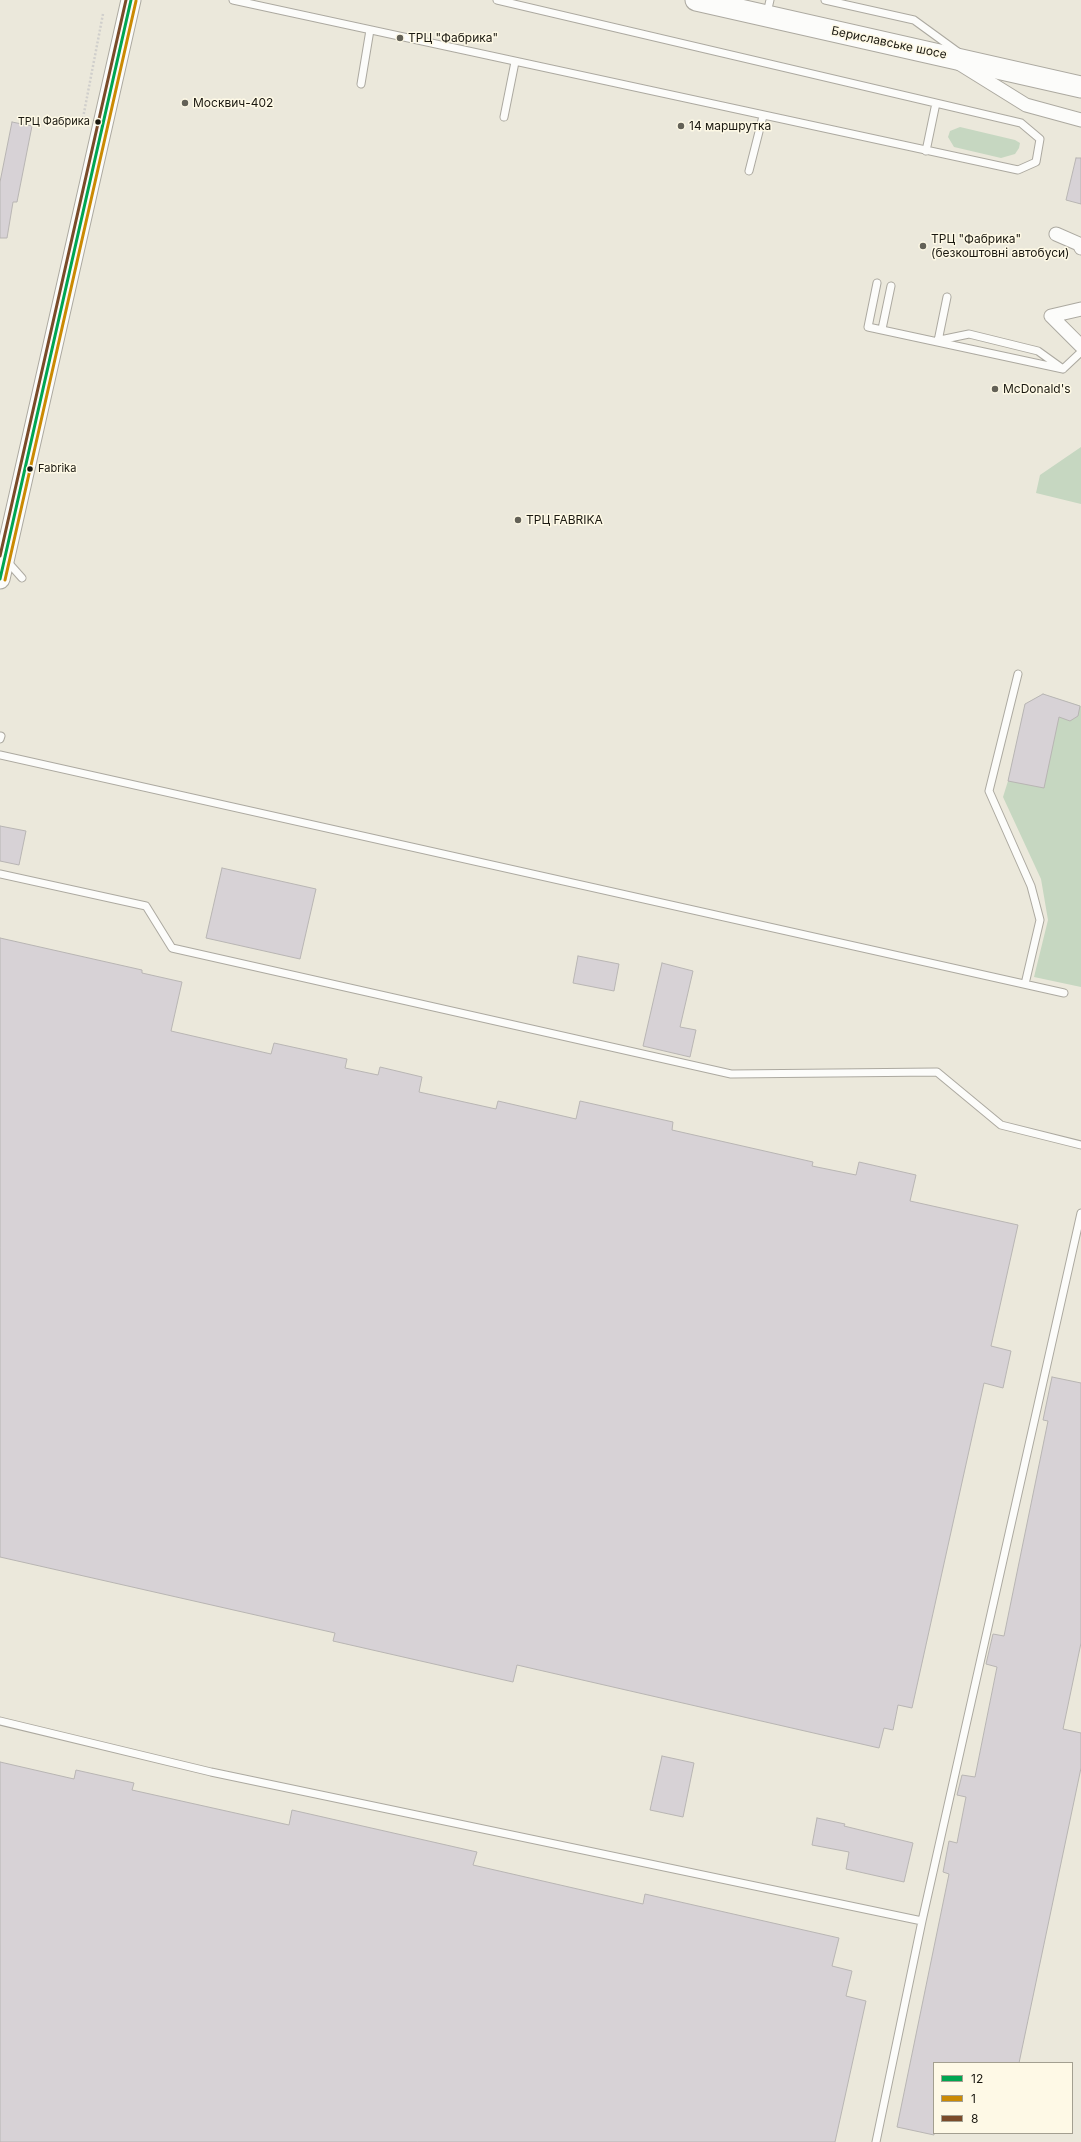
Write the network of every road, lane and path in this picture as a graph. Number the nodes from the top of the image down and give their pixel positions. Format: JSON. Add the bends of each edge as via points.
{"nodes":[{"id":1,"x":131,"y":0,"type":"edge"},
{"id":2,"x":233,"y":0,"type":"edge"},
{"id":3,"x":496,"y":0,"type":"edge"},
{"id":4,"x":696,"y":0,"type":"edge"},
{"id":5,"x":825,"y":0,"type":"edge"},
{"id":6,"x":768,"y":8,"type":"edge"},
{"id":7,"x":103,"y":14,"type":"dead end"},
{"id":8,"x":370,"y":30,"type":"junction"},
{"id":9,"x":947,"y":56,"type":"junction"},
{"id":10,"x":515,"y":62,"type":"junction"},
{"id":11,"x":971,"y":62,"type":"junction"},
{"id":12,"x":361,"y":84,"type":"dead end"},
{"id":13,"x":1081,"y":87,"type":"edge"},
{"id":14,"x":936,"y":103,"type":"junction"},
{"id":15,"x":763,"y":116,"type":"junction"},
{"id":16,"x":504,"y":117,"type":"dead end"},
{"id":17,"x":83,"y":118,"type":"dead end"},
{"id":18,"x":1081,"y":120,"type":"edge"},
{"id":19,"x":926,"y":151,"type":"junction"},
{"id":20,"x":749,"y":171,"type":"dead end"},
{"id":21,"x":1081,"y":235,"type":"edge"},
{"id":22,"x":1081,"y":248,"type":"edge"},
{"id":23,"x":877,"y":283,"type":"dead end"},
{"id":24,"x":891,"y":286,"type":"dead end"},
{"id":25,"x":947,"y":297,"type":"dead end"},
{"id":26,"x":1081,"y":309,"type":"edge"},
{"id":27,"x":882,"y":329,"type":"junction"},
{"id":28,"x":938,"y":341,"type":"junction"},
{"id":29,"x":1081,"y":346,"type":"edge"},
{"id":30,"x":1081,"y":352,"type":"edge"},
{"id":31,"x":1063,"y":369,"type":"junction"},
{"id":32,"x":4,"y":559,"type":"junction"},
{"id":33,"x":22,"y":578,"type":"dead end"},
{"id":34,"x":0,"y":579,"type":"edge"},
{"id":35,"x":1018,"y":674,"type":"dead end"},
{"id":36,"x":0,"y":755,"type":"edge"},
{"id":37,"x":0,"y":874,"type":"edge"},
{"id":38,"x":1025,"y":984,"type":"junction"},
{"id":39,"x":1064,"y":993,"type":"dead end"},
{"id":40,"x":1081,"y":1145,"type":"edge"},
{"id":41,"x":1081,"y":1213,"type":"edge"},
{"id":42,"x":0,"y":1721,"type":"edge"},
{"id":43,"x":922,"y":1921,"type":"junction"},
{"id":44,"x":876,"y":2142,"type":"edge"}],
"edges":[{"from":1,"to":32,"type":"main road"},
{"from":2,"to":8,"type":"lane"},
{"from":3,"to":14,"type":"lane"},
{"from":4,"to":6,"type":"main road","name":"Бериславське шосе"},
{"from":5,"to":11,"type":"lane","via":[[914,20]]},
{"from":6,"to":9,"type":"main road","name":"Бериславське шосе"},
{"from":7,"to":17,"type":"path"},
{"from":8,"to":10,"type":"lane"},
{"from":8,"to":12,"type":"lane"},
{"from":9,"to":11,"type":"main road","name":"Бериславське шосе"},
{"from":9,"to":18,"type":"street","via":[[1026,105]]},
{"from":10,"to":15,"type":"lane"},
{"from":10,"to":16,"type":"lane"},
{"from":11,"to":13,"type":"main road","name":"Бериславське шосе"},
{"from":14,"to":19,"type":"lane"},
{"from":14,"to":19,"type":"lane","via":[[1021,123],[1040,139],[1036,162],[1018,170]]},
{"from":15,"to":19,"type":"lane"},
{"from":15,"to":20,"type":"lane"},
{"from":21,"to":22,"type":"street","via":[[1056,234],[1079,244]]},
{"from":23,"to":27,"type":"lane","via":[[868,326]]},
{"from":24,"to":27,"type":"lane"},
{"from":25,"to":28,"type":"lane"},
{"from":26,"to":29,"type":"street","via":[[1051,316]]},
{"from":27,"to":28,"type":"lane"},
{"from":28,"to":31,"type":"lane"},
{"from":28,"to":31,"type":"lane","via":[[968,334],[1038,351]]},
{"from":30,"to":31,"type":"lane"},
{"from":32,"to":33,"type":"lane"},
{"from":32,"to":34,"type":"main road"},
{"from":35,"to":38,"type":"lane","via":[[989,791],[1031,886],[1040,920]]},
{"from":36,"to":38,"type":"lane"},
{"from":37,"to":40,"type":"lane","via":[[146,906],[172,948],[731,1074],[937,1072],[1001,1125]]},
{"from":38,"to":39,"type":"lane"},
{"from":41,"to":43,"type":"lane"},
{"from":42,"to":43,"type":"lane","via":[[211,1772]]},
{"from":43,"to":44,"type":"lane"}]}
